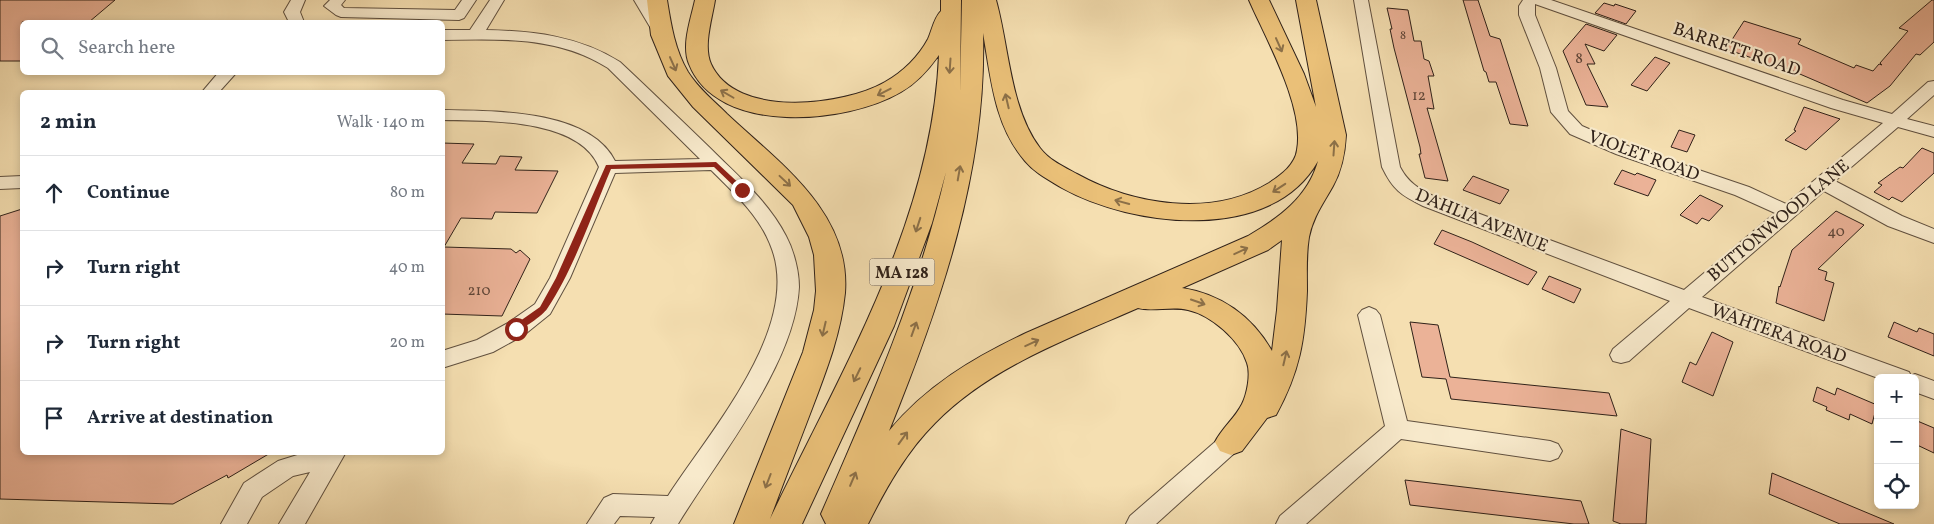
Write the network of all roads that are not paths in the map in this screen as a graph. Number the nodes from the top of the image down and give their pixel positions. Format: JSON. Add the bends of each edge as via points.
{"nodes":[{"id":1,"x":469,"y":0,"type":"edge"},
{"id":2,"x":497,"y":0,"type":"edge"},
{"id":3,"x":641,"y":0,"type":"edge"},
{"id":4,"x":656,"y":0,"type":"edge"},
{"id":5,"x":705,"y":0,"type":"edge"},
{"id":6,"x":950,"y":0,"type":"edge"},
{"id":7,"x":972,"y":0,"type":"edge"},
{"id":8,"x":986,"y":0,"type":"edge"},
{"id":9,"x":1259,"y":0,"type":"edge"},
{"id":10,"x":1306,"y":0,"type":"edge"},
{"id":11,"x":1361,"y":0,"type":"edge"},
{"id":12,"x":1530,"y":0,"type":"edge"},
{"id":13,"x":1538,"y":0,"type":"edge"},
{"id":14,"x":296,"y":11,"type":"edge"},
{"id":15,"x":336,"y":11,"type":"edge"},
{"id":16,"x":459,"y":15,"type":"junction"},
{"id":17,"x":283,"y":20,"type":"edge"},
{"id":18,"x":445,"y":27,"type":"edge"},
{"id":19,"x":662,"y":34,"type":"junction"},
{"id":20,"x":445,"y":35,"type":"edge"},
{"id":21,"x":475,"y":35,"type":"junction"},
{"id":22,"x":226,"y":75,"type":"edge"},
{"id":23,"x":1934,"y":86,"type":"edge"},
{"id":24,"x":212,"y":90,"type":"edge"},
{"id":25,"x":445,"y":115,"type":"edge"},
{"id":26,"x":1896,"y":120,"type":"junction"},
{"id":27,"x":1934,"y":132,"type":"edge"},
{"id":28,"x":716,"y":164,"type":"junction"},
{"id":29,"x":608,"y":167,"type":"junction"},
{"id":30,"x":20,"y":182,"type":"edge"},
{"id":31,"x":1822,"y":182,"type":"junction"},
{"id":32,"x":0,"y":183,"type":"edge"},
{"id":33,"x":1306,"y":207,"type":"junction"},
{"id":34,"x":1788,"y":212,"type":"junction"},
{"id":35,"x":1934,"y":236,"type":"edge"},
{"id":36,"x":1686,"y":299,"type":"junction"},
{"id":37,"x":1116,"y":305,"type":"junction"},
{"id":38,"x":1369,"y":315,"type":"dead end"},
{"id":39,"x":1621,"y":355,"type":"dead end"},
{"id":40,"x":445,"y":359,"type":"edge"},
{"id":41,"x":1890,"y":374,"type":"edge"},
{"id":42,"x":1919,"y":384,"type":"edge"},
{"id":43,"x":1934,"y":390,"type":"edge"},
{"id":44,"x":1397,"y":429,"type":"junction"},
{"id":45,"x":1232,"y":442,"type":"junction"},
{"id":46,"x":1550,"y":452,"type":"dead end"},
{"id":47,"x":330,"y":455,"type":"edge"},
{"id":48,"x":332,"y":455,"type":"edge"},
{"id":49,"x":669,"y":515,"type":"edge"},
{"id":50,"x":1144,"y":522,"type":"edge"},
{"id":51,"x":234,"y":524,"type":"edge"},
{"id":52,"x":292,"y":524,"type":"edge"},
{"id":53,"x":600,"y":524,"type":"edge"},
{"id":54,"x":751,"y":524,"type":"edge"},
{"id":55,"x":785,"y":524,"type":"edge"},
{"id":56,"x":833,"y":524,"type":"edge"},
{"id":57,"x":850,"y":524,"type":"edge"},
{"id":58,"x":1289,"y":524,"type":"edge"}],
"edges":[{"from":1,"to":16,"type":"street"},
{"from":2,"to":21,"type":"street"},
{"from":3,"to":19,"type":"street"},
{"from":4,"to":19,"type":"highway"},
{"from":6,"to":5,"type":"highway","one_way":true,"via":[[940,39],[920,67],[908,77],[877,96],[857,103],[790,111],[737,100],[713,85],[705,75],[698,54]]},
{"from":6,"to":55,"type":"highway","number":"MA 128","one_way":true,"via":[[951,51],[947,98],[927,198],[895,291]]},
{"from":56,"to":7,"type":"highway","number":"MA 128","one_way":true,"via":[[895,381],[935,271],[948,222],[959,179],[970,100],[974,51]]},
{"from":9,"to":8,"type":"highway","one_way":true,"via":[[1310,122],[1310,151],[1303,166],[1280,189],[1241,205],[1187,212],[1154,210],[1091,193],[1063,178],[1033,155],[1014,125],[1007,105]]},
{"from":33,"to":10,"type":"highway","one_way":true,"via":[[1325,179],[1334,153],[1334,136]]},
{"from":11,"to":36,"type":"street","name":"DAHLIA AVENUE","via":[[1387,154],[1398,182],[1430,202]]},
{"from":12,"to":34,"type":"street","name":"VIOLET ROAD","via":[[1527,15],[1548,68],[1560,112],[1576,130],[1622,150],[1734,188]]},
{"from":13,"to":26,"type":"street","name":"BARRETT ROAD","via":[[1828,101]]},
{"from":14,"to":17,"type":"street"},
{"from":15,"to":16,"type":"street"},
{"from":16,"to":18,"type":"street"},
{"from":19,"to":54,"type":"highway","one_way":true,"via":[[679,76],[701,102],[797,192],[827,246],[831,284],[825,329]]},
{"from":20,"to":21,"type":"street"},
{"from":21,"to":28,"type":"street","via":[[556,42],[596,53],[614,65]]},
{"from":22,"to":24,"type":"street"},
{"from":23,"to":26,"type":"street","name":"BUTTONWOOD LANE"},
{"from":25,"to":29,"type":"street","via":[[516,118],[558,126],[586,140],[601,152]]},
{"from":26,"to":27,"type":"street","name":"BARRETT ROAD"},
{"from":26,"to":31,"type":"street","name":"BUTTONWOOD LANE"},
{"from":28,"to":29,"type":"street"},
{"from":28,"to":49,"type":"street","via":[[757,206],[776,235],[788,273],[787,294],[778,335],[768,359],[713,452]]},
{"from":29,"to":40,"type":"street","via":[[560,278],[543,309],[486,346]]},
{"from":30,"to":32,"type":"street"},
{"from":31,"to":34,"type":"street","name":"BUTTONWOOD LANE"},
{"from":31,"to":35,"type":"street","via":[[1901,224]]},
{"from":37,"to":33,"type":"highway","one_way":true,"via":[[1258,243],[1291,222]]},
{"from":45,"to":33,"type":"highway","one_way":true,"via":[[1273,395],[1281,374],[1287,354],[1296,236]]},
{"from":34,"to":36,"type":"street","name":"BUTTONWOOD LANE"},
{"from":36,"to":39,"type":"street","name":"BUTTONWOOD LANE"},
{"from":36,"to":41,"type":"street","name":"WAHTERA ROAD"},
{"from":37,"to":45,"type":"highway","one_way":true,"via":[[1174,296],[1196,300],[1216,309],[1244,333],[1256,348],[1263,365],[1262,381],[1255,410]]},
{"from":57,"to":37,"type":"highway","one_way":true,"via":[[877,476],[909,430],[965,379],[1000,358]]},
{"from":38,"to":44,"type":"street"},
{"from":42,"to":43,"type":"street"},
{"from":44,"to":46,"type":"street"},
{"from":44,"to":58,"type":"street"},
{"from":45,"to":50,"type":"street"},
{"from":47,"to":51,"type":"street","via":[[286,468],[253,490]]},
{"from":48,"to":52,"type":"street"},
{"from":49,"to":53,"type":"street","via":[[613,505]]}]}
